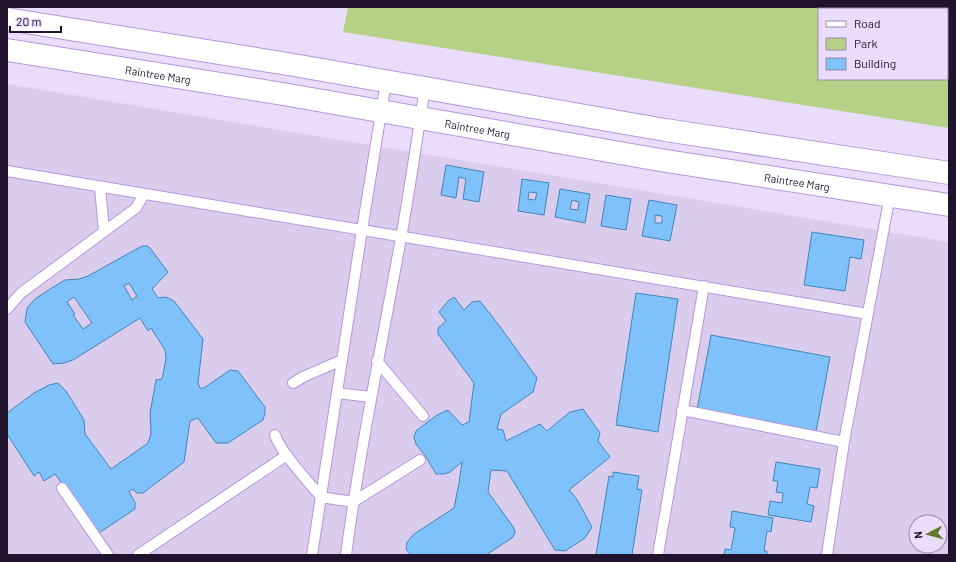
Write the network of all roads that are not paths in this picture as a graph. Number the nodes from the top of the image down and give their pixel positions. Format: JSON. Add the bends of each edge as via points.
{"nodes":[{"id":1,"x":7,"y":19,"type":"edge"},
{"id":2,"x":7,"y":50,"type":"edge"},
{"id":3,"x":386,"y":82,"type":"junction"},
{"id":4,"x":425,"y":88,"type":"junction"},
{"id":5,"x":381,"y":112,"type":"junction"},
{"id":6,"x":420,"y":118,"type":"junction"},
{"id":7,"x":7,"y":171,"type":"edge"},
{"id":8,"x":949,"y":173,"type":"edge"},
{"id":9,"x":100,"y":187,"type":"junction"},
{"id":10,"x":144,"y":194,"type":"junction"},
{"id":11,"x":890,"y":195,"type":"junction"},
{"id":12,"x":949,"y":204,"type":"edge"},
{"id":13,"x":362,"y":230,"type":"junction"},
{"id":14,"x":104,"y":231,"type":"junction"},
{"id":15,"x":401,"y":237,"type":"junction"},
{"id":16,"x":704,"y":286,"type":"junction"},
{"id":17,"x":7,"y":309,"type":"edge"},
{"id":18,"x":868,"y":314,"type":"junction"},
{"id":19,"x":342,"y":360,"type":"junction"},
{"id":20,"x":377,"y":361,"type":"junction"},
{"id":21,"x":293,"y":383,"type":"dead end"},
{"id":22,"x":337,"y":393,"type":"junction"},
{"id":23,"x":371,"y":397,"type":"junction"},
{"id":24,"x":682,"y":410,"type":"junction"},
{"id":25,"x":423,"y":416,"type":"dead end"},
{"id":26,"x":275,"y":435,"type":"dead end"},
{"id":27,"x":844,"y":442,"type":"junction"},
{"id":28,"x":287,"y":455,"type":"junction"},
{"id":29,"x":420,"y":460,"type":"dead end"},
{"id":30,"x":62,"y":488,"type":"dead end"},
{"id":31,"x":321,"y":497,"type":"junction"},
{"id":32,"x":353,"y":502,"type":"junction"},
{"id":33,"x":108,"y":555,"type":"edge"},
{"id":34,"x":138,"y":555,"type":"edge"},
{"id":35,"x":312,"y":555,"type":"edge"},
{"id":36,"x":346,"y":555,"type":"edge"},
{"id":37,"x":658,"y":555,"type":"edge"},
{"id":38,"x":827,"y":555,"type":"edge"}],
"edges":[{"from":1,"to":3,"type":"main road"},
{"from":2,"to":5,"type":"main road","name":"Raintree Marg"},
{"from":3,"to":4,"type":"main road"},
{"from":3,"to":5,"type":"lane"},
{"from":4,"to":6,"type":"lane"},
{"from":4,"to":8,"type":"main road","via":[[665,130]]},
{"from":5,"to":6,"type":"main road","name":"Raintree Marg"},
{"from":5,"to":13,"type":"lane"},
{"from":6,"to":11,"type":"main road","name":"Raintree Marg","via":[[660,160]]},
{"from":6,"to":15,"type":"lane"},
{"from":7,"to":9,"type":"lane"},
{"from":9,"to":10,"type":"lane"},
{"from":9,"to":14,"type":"lane"},
{"from":10,"to":13,"type":"lane"},
{"from":10,"to":14,"type":"lane","via":[[136,208]]},
{"from":11,"to":12,"type":"main road","name":"Raintree Marg"},
{"from":11,"to":18,"type":"lane"},
{"from":13,"to":15,"type":"lane"},
{"from":13,"to":19,"type":"lane"},
{"from":14,"to":17,"type":"lane","via":[[21,293]]},
{"from":15,"to":16,"type":"lane"},
{"from":15,"to":20,"type":"lane"},
{"from":16,"to":18,"type":"lane"},
{"from":16,"to":24,"type":"lane"},
{"from":18,"to":27,"type":"lane"},
{"from":19,"to":21,"type":"lane"},
{"from":19,"to":22,"type":"lane"},
{"from":20,"to":23,"type":"lane"},
{"from":20,"to":25,"type":"lane"},
{"from":22,"to":23,"type":"lane"},
{"from":22,"to":31,"type":"lane"},
{"from":23,"to":32,"type":"lane"},
{"from":24,"to":27,"type":"lane"},
{"from":24,"to":37,"type":"lane"},
{"from":26,"to":28,"type":"lane"},
{"from":27,"to":38,"type":"lane"},
{"from":28,"to":31,"type":"lane"},
{"from":28,"to":34,"type":"lane"},
{"from":29,"to":32,"type":"lane"},
{"from":30,"to":33,"type":"lane"},
{"from":31,"to":32,"type":"lane"},
{"from":31,"to":35,"type":"lane"},
{"from":32,"to":36,"type":"lane"}]}
